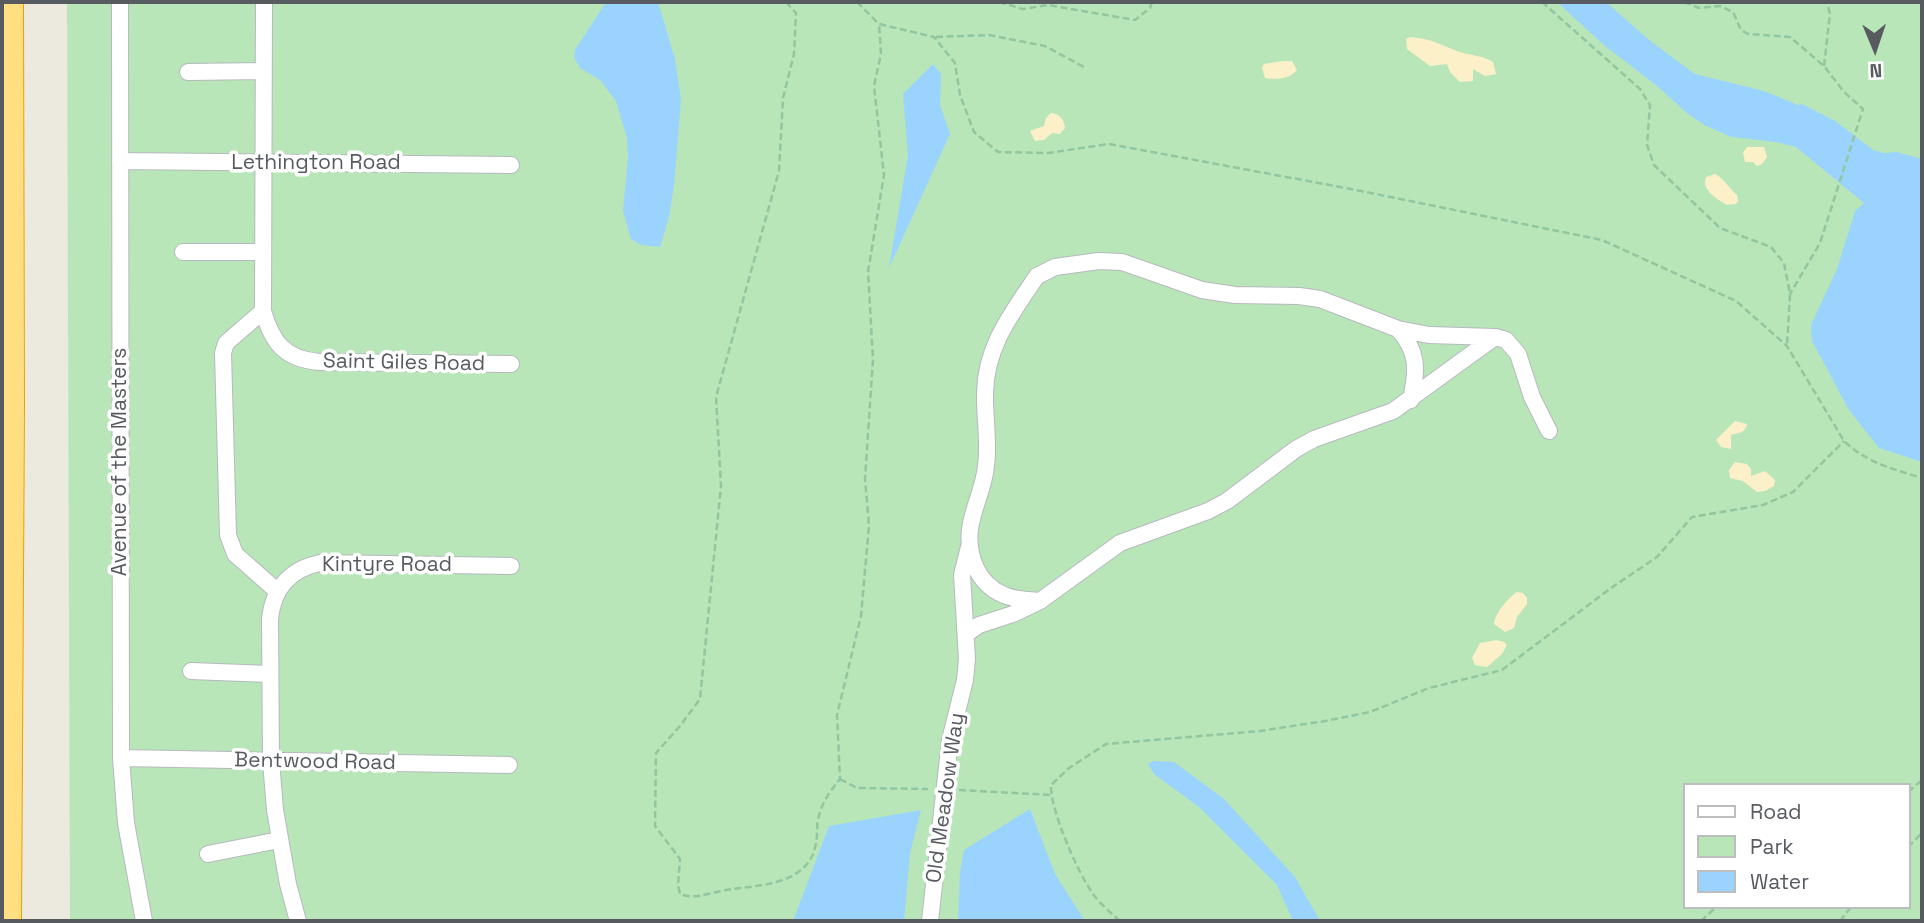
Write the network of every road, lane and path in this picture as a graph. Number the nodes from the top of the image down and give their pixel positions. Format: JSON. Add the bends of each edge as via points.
{"nodes":[{"id":1,"x":8,"y":2,"type":"edge"},
{"id":2,"x":120,"y":2,"type":"edge"},
{"id":3,"x":264,"y":2,"type":"edge"},
{"id":4,"x":786,"y":2,"type":"edge"},
{"id":5,"x":857,"y":2,"type":"edge"},
{"id":6,"x":999,"y":2,"type":"edge"},
{"id":7,"x":1152,"y":2,"type":"edge"},
{"id":8,"x":1542,"y":2,"type":"edge"},
{"id":9,"x":1684,"y":2,"type":"edge"},
{"id":10,"x":1827,"y":2,"type":"edge"},
{"id":11,"x":879,"y":24,"type":"junction"},
{"id":12,"x":934,"y":37,"type":"junction"},
{"id":13,"x":1084,"y":66,"type":"dead end"},
{"id":14,"x":1824,"y":66,"type":"junction"},
{"id":15,"x":263,"y":71,"type":"junction"},
{"id":16,"x":188,"y":72,"type":"dead end"},
{"id":17,"x":120,"y":161,"type":"junction"},
{"id":18,"x":263,"y":163,"type":"junction"},
{"id":19,"x":511,"y":164,"type":"dead end"},
{"id":20,"x":183,"y":252,"type":"dead end"},
{"id":21,"x":263,"y":252,"type":"junction"},
{"id":22,"x":1790,"y":293,"type":"junction"},
{"id":23,"x":263,"y":311,"type":"junction"},
{"id":24,"x":1398,"y":329,"type":"junction"},
{"id":25,"x":1495,"y":337,"type":"junction"},
{"id":26,"x":1787,"y":346,"type":"junction"},
{"id":27,"x":511,"y":364,"type":"dead end"},
{"id":28,"x":1411,"y":400,"type":"junction"},
{"id":29,"x":1549,"y":431,"type":"dead end"},
{"id":30,"x":1844,"y":441,"type":"junction"},
{"id":31,"x":1922,"y":478,"type":"edge"},
{"id":32,"x":970,"y":545,"type":"junction"},
{"id":33,"x":511,"y":565,"type":"dead end"},
{"id":34,"x":277,"y":591,"type":"junction"},
{"id":35,"x":1041,"y":601,"type":"junction"},
{"id":36,"x":966,"y":634,"type":"junction"},
{"id":37,"x":191,"y":671,"type":"dead end"},
{"id":38,"x":270,"y":674,"type":"junction"},
{"id":39,"x":121,"y":758,"type":"junction"},
{"id":40,"x":271,"y":761,"type":"junction"},
{"id":41,"x":509,"y":765,"type":"dead end"},
{"id":42,"x":279,"y":840,"type":"junction"},
{"id":43,"x":208,"y":854,"type":"dead end"},
{"id":44,"x":1714,"y":909,"type":"edge"},
{"id":45,"x":6,"y":921,"type":"edge"},
{"id":46,"x":144,"y":921,"type":"edge"},
{"id":47,"x":298,"y":921,"type":"edge"},
{"id":48,"x":930,"y":921,"type":"edge"},
{"id":49,"x":1120,"y":921,"type":"edge"},
{"id":50,"x":1700,"y":921,"type":"edge"}],
"edges":[{"from":1,"to":45,"type":"highway"},
{"from":2,"to":17,"type":"street","name":"Avenue of the Masters"},
{"from":3,"to":15,"type":"street","name":"Saint Giles Road"},
{"from":4,"to":11,"type":"path","via":[[796,13],[794,54],[783,98],[779,171],[716,397],[721,486],[700,699],[656,753],[655,826],[680,859],[678,885],[680,894],[688,897],[794,876],[809,862],[816,846],[818,816],[840,779],[837,715],[861,616],[869,524],[865,479],[873,359],[868,272],[884,175],[874,86],[881,54]]},
{"from":5,"to":11,"type":"path"},
{"from":6,"to":7,"type":"path","via":[[1023,9],[1048,5],[1135,20]]},
{"from":8,"to":22,"type":"path","via":[[1640,89],[1650,105],[1647,145],[1654,165],[1720,228],[1771,247],[1784,263]]},
{"from":9,"to":14,"type":"path","via":[[1733,12],[1741,30],[1748,34],[1790,37]]},
{"from":10,"to":14,"type":"path","via":[[1830,14]]},
{"from":11,"to":12,"type":"path"},
{"from":12,"to":13,"type":"path","via":[[989,35],[1045,46]]},
{"from":12,"to":26,"type":"path","via":[[955,63],[974,132],[998,152],[1048,153],[1110,144],[1602,240],[1736,302]]},
{"from":14,"to":22,"type":"path","via":[[1863,109],[1819,243]]},
{"from":15,"to":16,"type":"street"},
{"from":15,"to":18,"type":"street","name":"Saint Giles Road"},
{"from":17,"to":18,"type":"street","name":"Lethington Road"},
{"from":17,"to":39,"type":"street","name":"Avenue of the Masters"},
{"from":18,"to":19,"type":"street","name":"Lethington Road"},
{"from":18,"to":21,"type":"street","name":"Saint Giles Road"},
{"from":20,"to":21,"type":"street"},
{"from":21,"to":23,"type":"street","name":"Saint Giles Road"},
{"from":22,"to":26,"type":"path"},
{"from":23,"to":27,"type":"street","name":"Saint Giles Road","via":[[274,340],[289,354],[309,361]]},
{"from":23,"to":34,"type":"street","via":[[226,343],[223,353],[230,545]]},
{"from":24,"to":25,"type":"street","name":"Old Meadow Way"},
{"from":24,"to":28,"type":"street","via":[[1416,362]]},
{"from":24,"to":32,"type":"street","name":"Old Meadow Way","via":[[1320,299],[1223,294],[1122,262],[1045,270],[1001,330],[991,354],[985,396],[986,471]]},
{"from":25,"to":28,"type":"street"},
{"from":25,"to":29,"type":"street","via":[[1513,345]]},
{"from":26,"to":30,"type":"path"},
{"from":28,"to":35,"type":"street","via":[[1305,444],[1208,511],[1120,542]]},
{"from":30,"to":31,"type":"path","via":[[1872,462]]},
{"from":30,"to":49,"type":"path","via":[[1793,492],[1763,505],[1692,517],[1657,557],[1502,670],[1429,688],[1370,712],[1325,721],[1106,744],[1069,768],[1051,785],[1062,833],[1093,894]]},
{"from":32,"to":35,"type":"street","name":"Old Meadow Way","via":[[973,563],[987,585],[1004,596]]},
{"from":32,"to":36,"type":"street","name":"Old Meadow Way","via":[[962,575]]},
{"from":33,"to":34,"type":"street","name":"Kintyre Road","via":[[320,563],[292,574]]},
{"from":34,"to":38,"type":"street","via":[[271,607]]},
{"from":35,"to":36,"type":"street"},
{"from":36,"to":48,"type":"street","name":"Old Meadow Way","via":[[965,680],[950,740]]},
{"from":37,"to":38,"type":"street"},
{"from":38,"to":40,"type":"street"},
{"from":39,"to":40,"type":"street","name":"Bentwood Road"},
{"from":39,"to":46,"type":"street","name":"Avenue of the Masters","via":[[126,823]]},
{"from":40,"to":41,"type":"street","name":"Bentwood Road"},
{"from":40,"to":42,"type":"street"},
{"from":42,"to":43,"type":"street"},
{"from":42,"to":47,"type":"street"},
{"from":44,"to":50,"type":"path"}]}
